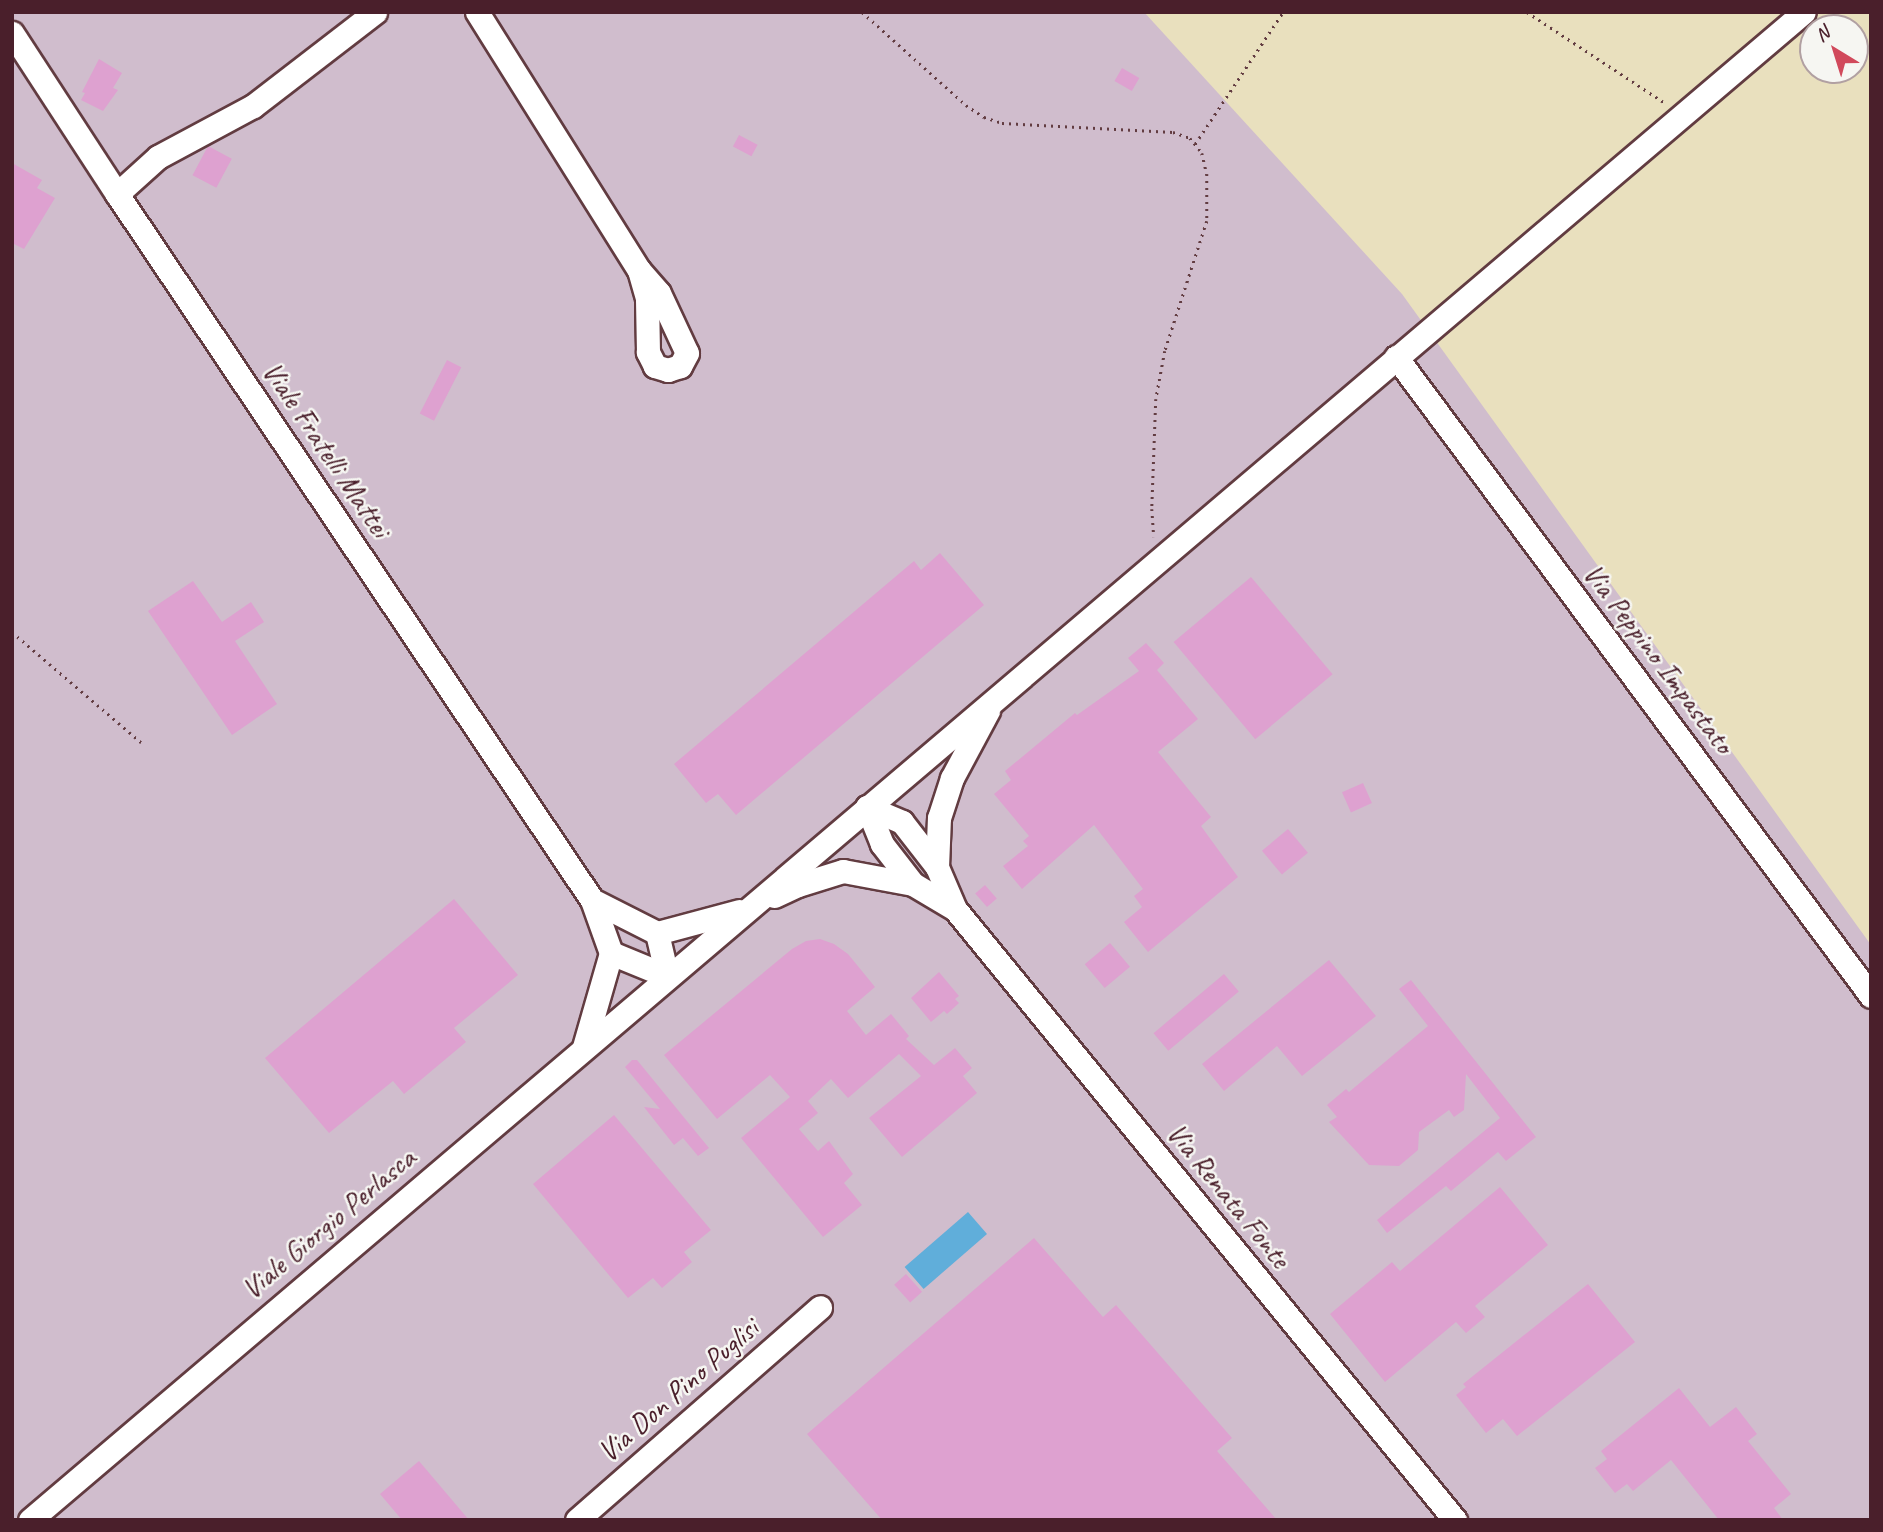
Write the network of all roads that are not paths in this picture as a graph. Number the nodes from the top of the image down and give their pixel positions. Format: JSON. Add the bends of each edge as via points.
{"nodes":[{"id":1,"x":375,"y":12,"type":"edge"},
{"id":2,"x":477,"y":12,"type":"edge"},
{"id":3,"x":1804,"y":12,"type":"edge"},
{"id":4,"x":12,"y":33,"type":"edge"},
{"id":5,"x":117,"y":194,"type":"junction"},
{"id":6,"x":639,"y":270,"type":"dead end"},
{"id":7,"x":1396,"y":357,"type":"junction"},
{"id":8,"x":993,"y":701,"type":"junction"},
{"id":9,"x":867,"y":807,"type":"junction"},
{"id":10,"x":937,"y":867,"type":"junction"},
{"id":11,"x":913,"y":884,"type":"junction"},
{"id":12,"x":592,"y":900,"type":"junction"},
{"id":13,"x":748,"y":908,"type":"junction"},
{"id":14,"x":955,"y":909,"type":"junction"},
{"id":15,"x":657,"y":933,"type":"junction"},
{"id":16,"x":611,"y":953,"type":"junction"},
{"id":17,"x":667,"y":976,"type":"junction"},
{"id":18,"x":1871,"y":996,"type":"edge"},
{"id":19,"x":584,"y":1047,"type":"junction"},
{"id":20,"x":820,"y":1307,"type":"dead end"},
{"id":21,"x":30,"y":1520,"type":"edge"},
{"id":22,"x":576,"y":1520,"type":"edge"},
{"id":23,"x":1455,"y":1520,"type":"edge"}],
"edges":[{"from":1,"to":5,"type":"street","via":[[253,106],[158,157]]},
{"from":2,"to":6,"type":"street"},
{"from":3,"to":7,"type":"street"},
{"from":4,"to":5,"type":"street","name":"Viale Fratelli Mattei"},
{"from":5,"to":12,"type":"street","name":"Viale Fratelli Mattei"},
{"from":7,"to":8,"type":"street"},
{"from":7,"to":18,"type":"street","name":"Via Peppino Impastato"},
{"from":8,"to":9,"type":"street"},
{"from":8,"to":10,"type":"street","name":"Via Renata Fonte","via":[[952,778],[939,818]]},
{"from":9,"to":10,"type":"street","name":"Via Renata Fonte","via":[[902,822]]},
{"from":9,"to":11,"type":"street","name":"Via Renata Fonte","via":[[882,844]]},
{"from":9,"to":13,"type":"street"},
{"from":10,"to":14,"type":"street","name":"Via Renata Fonte"},
{"from":11,"to":13,"type":"street","name":"Via Renata Fonte","via":[[843,871],[798,884]]},
{"from":11,"to":14,"type":"street","name":"Via Renata Fonte"},
{"from":12,"to":15,"type":"street","name":"Viale Fratelli Mattei"},
{"from":12,"to":16,"type":"street","name":"Viale Fratelli Mattei"},
{"from":13,"to":15,"type":"street"},
{"from":13,"to":17,"type":"street","name":"Viale Giorgio Perlasca"},
{"from":14,"to":23,"type":"street","name":"Via Renata Fonte"},
{"from":15,"to":17,"type":"street"},
{"from":16,"to":17,"type":"street"},
{"from":16,"to":19,"type":"street"},
{"from":17,"to":19,"type":"street","name":"Viale Giorgio Perlasca"},
{"from":19,"to":21,"type":"street","name":"Viale Giorgio Perlasca"},
{"from":20,"to":22,"type":"street","name":"Via Don Pino Puglisi"}]}
